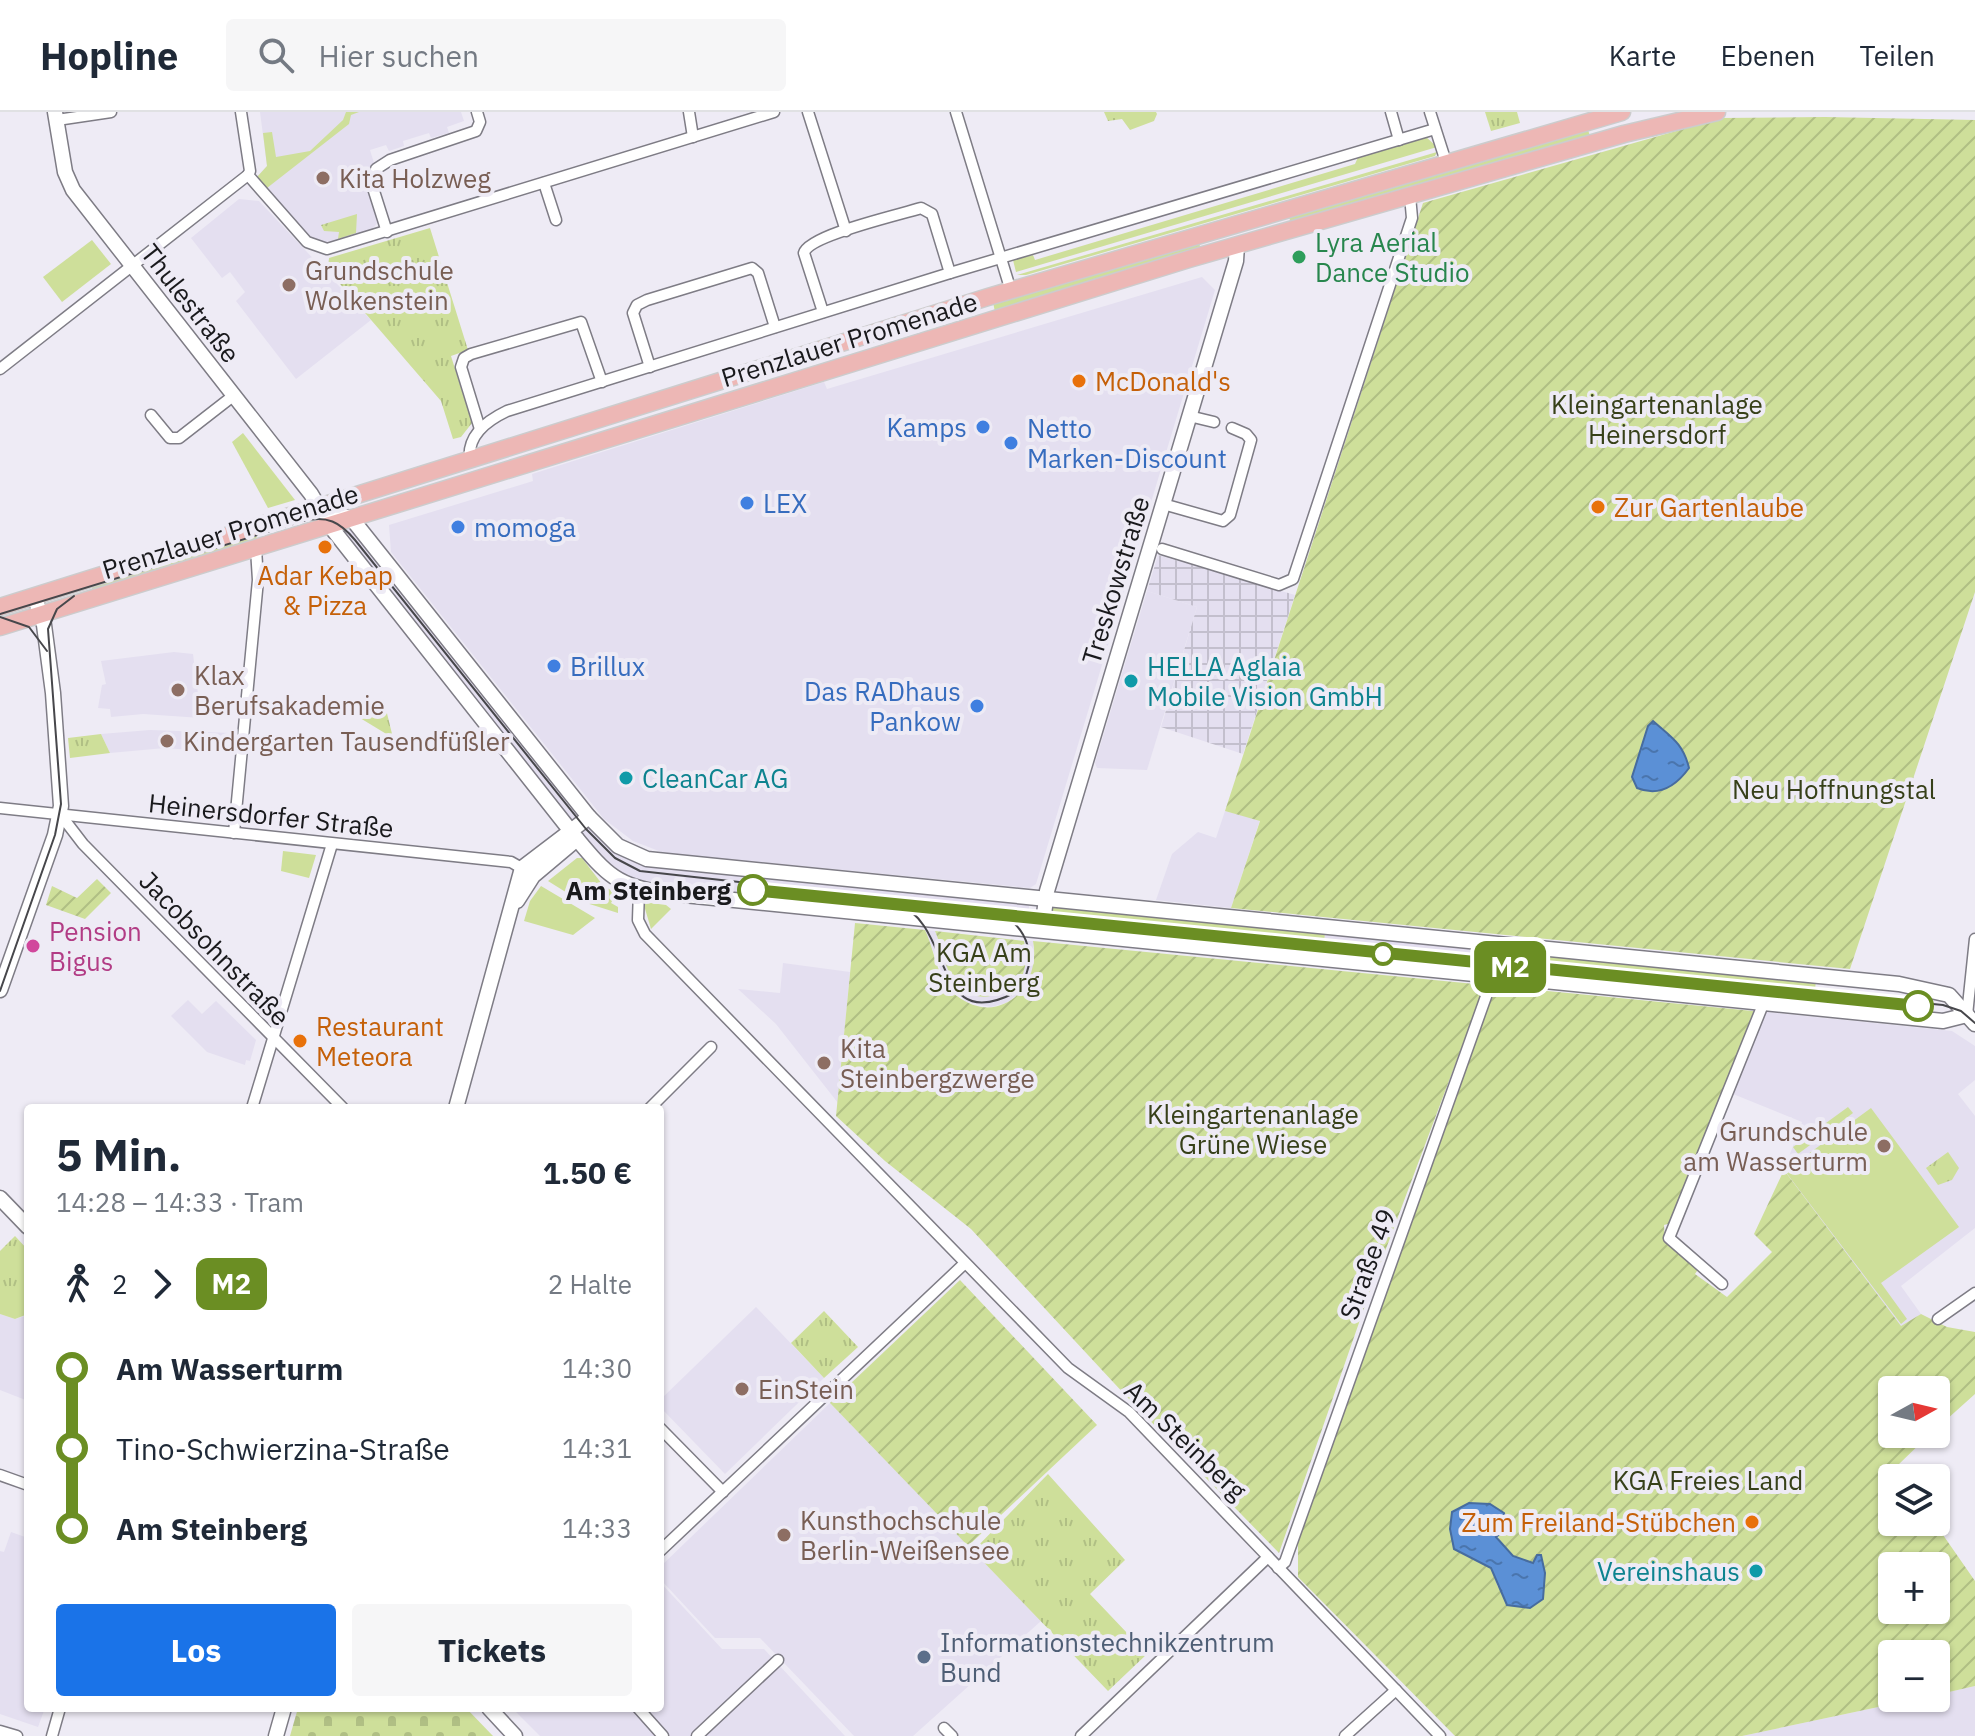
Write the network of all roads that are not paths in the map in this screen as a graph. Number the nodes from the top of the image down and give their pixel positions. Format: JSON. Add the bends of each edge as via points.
{"nodes":[{"id":1,"x":111,"y":112,"type":"edge"},
{"id":2,"x":241,"y":112,"type":"edge"},
{"id":3,"x":477,"y":112,"type":"edge"},
{"id":4,"x":689,"y":112,"type":"edge"},
{"id":5,"x":774,"y":112,"type":"edge"},
{"id":6,"x":808,"y":112,"type":"edge"},
{"id":7,"x":956,"y":112,"type":"edge"},
{"id":8,"x":1391,"y":112,"type":"edge"},
{"id":9,"x":1430,"y":112,"type":"edge"},
{"id":10,"x":1619,"y":112,"type":"edge"},
{"id":11,"x":1717,"y":112,"type":"edge"},
{"id":12,"x":56,"y":116,"type":"edge"},
{"id":13,"x":1435,"y":129,"type":"junction"},
{"id":14,"x":1624,"y":134,"type":"junction"},
{"id":15,"x":693,"y":137,"type":"junction"},
{"id":16,"x":1399,"y":140,"type":"junction"},
{"id":17,"x":1446,"y":162,"type":"junction"},
{"id":18,"x":248,"y":175,"type":"junction"},
{"id":19,"x":544,"y":183,"type":"junction"},
{"id":20,"x":1410,"y":196,"type":"junction"},
{"id":21,"x":556,"y":220,"type":"dead end"},
{"id":22,"x":846,"y":231,"type":"junction"},
{"id":23,"x":387,"y":232,"type":"junction"},
{"id":24,"x":1237,"y":245,"type":"junction"},
{"id":25,"x":1000,"y":258,"type":"junction"},
{"id":26,"x":131,"y":266,"type":"junction"},
{"id":27,"x":950,"y":273,"type":"junction"},
{"id":28,"x":1011,"y":291,"type":"junction"},
{"id":29,"x":823,"y":312,"type":"junction"},
{"id":30,"x":775,"y":327,"type":"junction"},
{"id":31,"x":650,"y":367,"type":"junction"},
{"id":32,"x":0,"y":369,"type":"edge"},
{"id":33,"x":602,"y":382,"type":"junction"},
{"id":34,"x":233,"y":396,"type":"junction"},
{"id":35,"x":151,"y":415,"type":"dead end"},
{"id":36,"x":1189,"y":416,"type":"junction"},
{"id":37,"x":1214,"y":422,"type":"dead end"},
{"id":38,"x":1232,"y":428,"type":"dead end"},
{"id":39,"x":480,"y":429,"type":"junction"},
{"id":40,"x":563,"y":432,"type":"junction"},
{"id":41,"x":570,"y":451,"type":"junction"},
{"id":42,"x":470,"y":462,"type":"junction"},
{"id":43,"x":1163,"y":504,"type":"junction"},
{"id":44,"x":322,"y":509,"type":"junction"},
{"id":45,"x":352,"y":519,"type":"junction"},
{"id":46,"x":330,"y":526,"type":"junction"},
{"id":47,"x":256,"y":549,"type":"junction"},
{"id":48,"x":1162,"y":549,"type":"dead end"},
{"id":49,"x":26,"y":599,"type":"junction"},
{"id":50,"x":0,"y":607,"type":"edge"},
{"id":51,"x":42,"y":613,"type":"junction"},
{"id":52,"x":0,"y":627,"type":"edge"},
{"id":53,"x":0,"y":808,"type":"edge"},
{"id":54,"x":60,"y":814,"type":"junction"},
{"id":55,"x":579,"y":828,"type":"junction"},
{"id":56,"x":234,"y":833,"type":"junction"},
{"id":57,"x":332,"y":844,"type":"junction"},
{"id":58,"x":528,"y":872,"type":"junction"},
{"id":59,"x":639,"y":890,"type":"junction"},
{"id":60,"x":1045,"y":899,"type":"junction"},
{"id":61,"x":1042,"y":930,"type":"junction"},
{"id":62,"x":1975,"y":939,"type":"edge"},
{"id":63,"x":1519,"y":946,"type":"junction"},
{"id":64,"x":1494,"y":974,"type":"junction"},
{"id":65,"x":1515,"y":975,"type":"junction"},
{"id":66,"x":0,"y":990,"type":"edge"},
{"id":67,"x":1972,"y":994,"type":"edge"},
{"id":68,"x":1764,"y":1002,"type":"junction"},
{"id":69,"x":1971,"y":1020,"type":"edge"},
{"id":70,"x":274,"y":1039,"type":"junction"},
{"id":71,"x":711,"y":1047,"type":"dead end"},
{"id":72,"x":253,"y":1104,"type":"edge"},
{"id":73,"x":339,"y":1104,"type":"edge"},
{"id":74,"x":457,"y":1104,"type":"edge"},
{"id":75,"x":654,"y":1104,"type":"edge"},
{"id":76,"x":0,"y":1198,"type":"edge"},
{"id":77,"x":24,"y":1223,"type":"edge"},
{"id":78,"x":964,"y":1264,"type":"junction"},
{"id":79,"x":1722,"y":1284,"type":"dead end"},
{"id":80,"x":1975,"y":1293,"type":"edge"},
{"id":81,"x":1938,"y":1319,"type":"dead end"},
{"id":82,"x":664,"y":1432,"type":"edge"},
{"id":83,"x":0,"y":1475,"type":"edge"},
{"id":84,"x":24,"y":1484,"type":"edge"},
{"id":85,"x":723,"y":1492,"type":"junction"},
{"id":86,"x":664,"y":1547,"type":"edge"},
{"id":87,"x":1268,"y":1557,"type":"junction"},
{"id":88,"x":1278,"y":1568,"type":"junction"},
{"id":89,"x":778,"y":1660,"type":"dead end"},
{"id":90,"x":1396,"y":1690,"type":"junction"},
{"id":91,"x":59,"y":1712,"type":"edge"},
{"id":92,"x":283,"y":1712,"type":"edge"},
{"id":93,"x":494,"y":1712,"type":"edge"},
{"id":94,"x":642,"y":1712,"type":"edge"},
{"id":95,"x":0,"y":1731,"type":"edge"},
{"id":96,"x":17,"y":1736,"type":"edge"},
{"id":97,"x":52,"y":1736,"type":"edge"},
{"id":98,"x":276,"y":1736,"type":"edge"},
{"id":99,"x":515,"y":1736,"type":"edge"},
{"id":100,"x":663,"y":1736,"type":"edge"},
{"id":101,"x":697,"y":1736,"type":"edge"},
{"id":102,"x":1081,"y":1736,"type":"edge"},
{"id":103,"x":1345,"y":1736,"type":"edge"},
{"id":104,"x":1440,"y":1736,"type":"edge"}],
"edges":[{"from":1,"to":12,"type":"street"},
{"from":2,"to":18,"type":"street"},
{"from":3,"to":23,"type":"street","via":[[476,131],[376,169],[373,188]]},
{"from":4,"to":15,"type":"street"},
{"from":5,"to":15,"type":"street"},
{"from":6,"to":22,"type":"street"},
{"from":7,"to":25,"type":"street"},
{"from":8,"to":16,"type":"street"},
{"from":9,"to":13,"type":"street"},
{"from":10,"to":14,"type":"street"},
{"from":10,"to":17,"type":"main road","name":"Prenzlauer Promenade"},
{"from":11,"to":14,"type":"main road","name":"Prenzlauer Promenade"},
{"from":12,"to":26,"type":"main road","name":"Thulestraße","via":[[70,185]]},
{"from":13,"to":16,"type":"street","name":"Prenzlauer Promenade"},
{"from":13,"to":17,"type":"street"},
{"from":14,"to":20,"type":"main road","name":"Prenzlauer Promenade"},
{"from":15,"to":19,"type":"street"},
{"from":16,"to":25,"type":"street","name":"Prenzlauer Promenade"},
{"from":17,"to":28,"type":"main road","name":"Prenzlauer Promenade"},
{"from":18,"to":23,"type":"street","via":[[307,242],[321,248]]},
{"from":18,"to":26,"type":"street"},
{"from":19,"to":21,"type":"street"},
{"from":19,"to":23,"type":"street"},
{"from":20,"to":24,"type":"main road","name":"Prenzlauer Promenade"},
{"from":20,"to":48,"type":"street","via":[[1412,218],[1293,579],[1279,585]]},
{"from":22,"to":27,"type":"street","name":"Prenzlauer Promenade","via":[[921,208],[932,214]]},
{"from":22,"to":29,"type":"street","name":"Prenzlauer Promenade","via":[[811,242],[804,253]]},
{"from":24,"to":36,"type":"main road","name":"Treskowstraße"},
{"from":24,"to":41,"type":"main road","name":"Prenzlauer Promenade"},
{"from":25,"to":27,"type":"street","name":"Prenzlauer Promenade"},
{"from":25,"to":28,"type":"street"},
{"from":26,"to":32,"type":"street"},
{"from":26,"to":34,"type":"main road","name":"Thulestraße"},
{"from":27,"to":29,"type":"street","name":"Prenzlauer Promenade"},
{"from":28,"to":40,"type":"main road","name":"Prenzlauer Promenade"},
{"from":29,"to":30,"type":"street","name":"Prenzlauer Promenade"},
{"from":30,"to":31,"type":"street","name":"Prenzlauer Promenade"},
{"from":30,"to":31,"type":"street","name":"Prenzlauer Promenade","via":[[752,268],[647,300],[633,313]]},
{"from":31,"to":33,"type":"street","name":"Prenzlauer Promenade"},
{"from":33,"to":39,"type":"street","name":"Prenzlauer Promenade","via":[[507,411]]},
{"from":33,"to":39,"type":"street","via":[[581,322],[471,354],[461,367]]},
{"from":34,"to":35,"type":"street","via":[[179,438],[170,438]]},
{"from":34,"to":44,"type":"main road","name":"Thulestraße"},
{"from":36,"to":37,"type":"street"},
{"from":36,"to":43,"type":"main road","name":"Treskowstraße"},
{"from":38,"to":43,"type":"street","via":[[1251,440],[1230,515],[1223,521]]},
{"from":39,"to":42,"type":"street","via":[[468,450]]},
{"from":40,"to":41,"type":"main road"},
{"from":40,"to":42,"type":"main road","name":"Prenzlauer Promenade"},
{"from":41,"to":45,"type":"main road","name":"Prenzlauer Promenade"},
{"from":42,"to":44,"type":"main road","name":"Prenzlauer Promenade"},
{"from":43,"to":60,"type":"main road","name":"Treskowstraße"},
{"from":44,"to":45,"type":"main road"},
{"from":44,"to":46,"type":"main road"},
{"from":44,"to":49,"type":"main road","name":"Prenzlauer Promenade"},
{"from":45,"to":46,"type":"main road","name":"Prenzlauer Promenade"},
{"from":45,"to":55,"type":"main road"},
{"from":46,"to":47,"type":"main road","name":"Prenzlauer Promenade"},
{"from":46,"to":55,"type":"main road"},
{"from":47,"to":51,"type":"main road","name":"Prenzlauer Promenade"},
{"from":47,"to":56,"type":"street","via":[[258,580]]},
{"from":49,"to":50,"type":"main road","name":"Prenzlauer Promenade"},
{"from":49,"to":51,"type":"main road"},
{"from":51,"to":52,"type":"main road","name":"Prenzlauer Promenade"},
{"from":51,"to":54,"type":"main road","via":[[62,780]]},
{"from":53,"to":54,"type":"street","name":"Heinersdorfer Straße"},
{"from":54,"to":56,"type":"street","name":"Heinersdorfer Straße"},
{"from":54,"to":66,"type":"main road"},
{"from":54,"to":70,"type":"street","name":"Jacobsohnstraße","via":[[81,842]]},
{"from":55,"to":58,"type":"main road"},
{"from":55,"to":59,"type":"main road","via":[[613,878]]},
{"from":55,"to":60,"type":"main road","via":[[658,861]]},
{"from":56,"to":57,"type":"street","name":"Heinersdorfer Straße"},
{"from":57,"to":58,"type":"street","name":"Heinersdorfer Straße","via":[[511,862]]},
{"from":57,"to":70,"type":"street"},
{"from":58,"to":74,"type":"main road","via":[[507,927]]},
{"from":59,"to":61,"type":"main road"},
{"from":59,"to":78,"type":"street","name":"Am Steinberg","via":[[638,920],[645,934]]},
{"from":60,"to":61,"type":"main road","name":"Treskowstraße"},
{"from":60,"to":63,"type":"main road"},
{"from":61,"to":64,"type":"main road"},
{"from":62,"to":67,"type":"street"},
{"from":63,"to":65,"type":"main road"},
{"from":63,"to":69,"type":"main road","via":[[1899,984],[1949,995]]},
{"from":64,"to":65,"type":"main road"},
{"from":64,"to":88,"type":"street","name":"Straße 49","via":[[1285,1562]]},
{"from":65,"to":68,"type":"main road"},
{"from":67,"to":69,"type":"street"},
{"from":68,"to":69,"type":"main road"},
{"from":68,"to":79,"type":"street","via":[[1669,1238]]},
{"from":70,"to":72,"type":"street"},
{"from":70,"to":73,"type":"street","name":"Jacobsohnstraße"},
{"from":71,"to":75,"type":"street"},
{"from":76,"to":77,"type":"main road"},
{"from":78,"to":85,"type":"street"},
{"from":78,"to":87,"type":"street","name":"Am Steinberg","via":[[1068,1368],[1129,1412]]},
{"from":80,"to":81,"type":"street"},
{"from":82,"to":85,"type":"street"},
{"from":83,"to":84,"type":"street"},
{"from":85,"to":86,"type":"street"},
{"from":87,"to":88,"type":"street","name":"Am Steinberg"},
{"from":87,"to":102,"type":"street"},
{"from":88,"to":90,"type":"street","name":"Am Steinberg"},
{"from":89,"to":101,"type":"street"},
{"from":90,"to":103,"type":"street"},
{"from":90,"to":104,"type":"street","name":"Am Steinberg"},
{"from":91,"to":97,"type":"street"},
{"from":92,"to":98,"type":"main road"},
{"from":93,"to":99,"type":"main road"},
{"from":94,"to":100,"type":"street"},
{"from":95,"to":96,"type":"street"}]}
